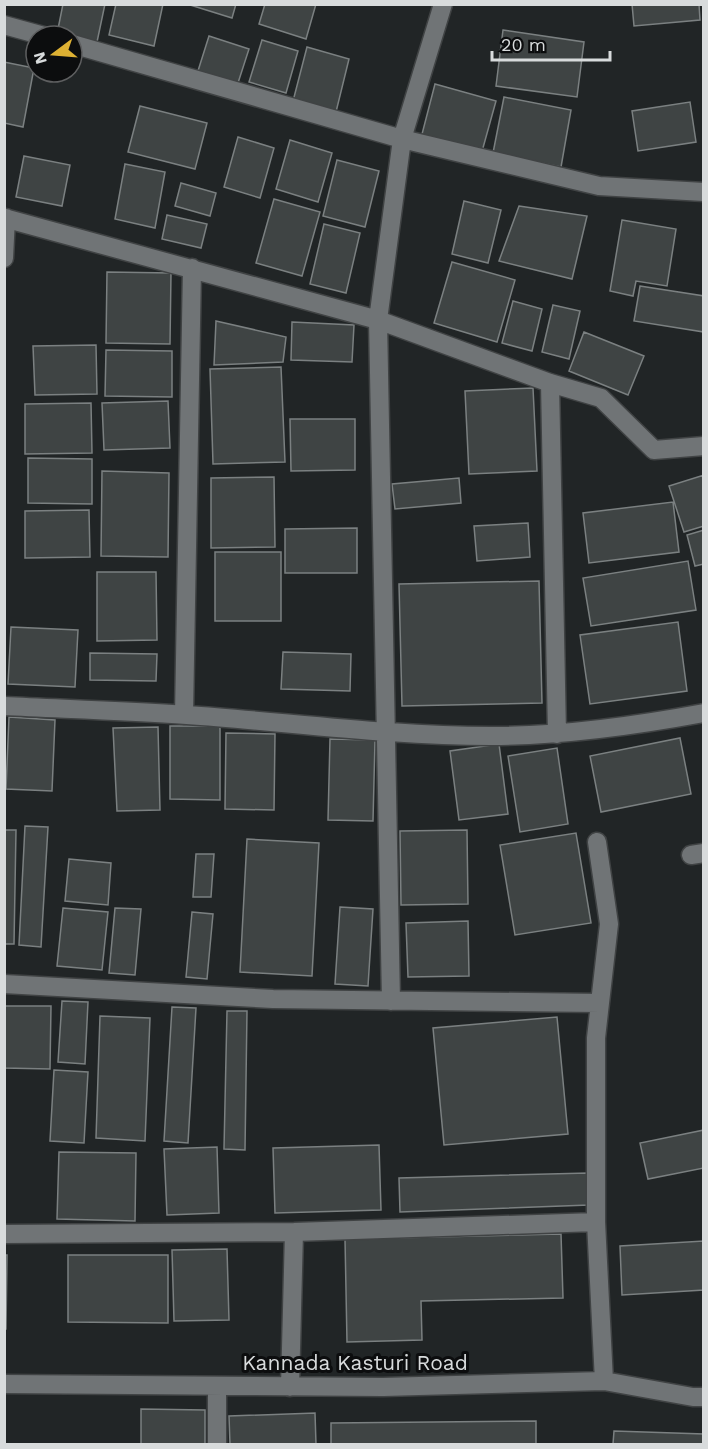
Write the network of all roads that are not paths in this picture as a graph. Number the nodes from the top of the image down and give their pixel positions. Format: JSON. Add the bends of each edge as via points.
{"nodes":[{"id":1,"x":443,"y":4,"type":"edge"},
{"id":2,"x":4,"y":25,"type":"edge"},
{"id":3,"x":24,"y":30,"type":"edge"},
{"id":4,"x":84,"y":47,"type":"edge"},
{"id":5,"x":402,"y":139,"type":"junction"},
{"id":6,"x":704,"y":192,"type":"edge"},
{"id":7,"x":5,"y":218,"type":"edge"},
{"id":8,"x":4,"y":258,"type":"edge"},
{"id":9,"x":192,"y":268,"type":"junction"},
{"id":10,"x":378,"y":320,"type":"junction"},
{"id":11,"x":550,"y":383,"type":"junction"},
{"id":12,"x":704,"y":446,"type":"edge"},
{"id":13,"x":4,"y":706,"type":"edge"},
{"id":14,"x":704,"y":713,"type":"edge"},
{"id":15,"x":184,"y":715,"type":"junction"},
{"id":16,"x":386,"y":731,"type":"junction"},
{"id":17,"x":557,"y":734,"type":"junction"},
{"id":18,"x":597,"y":842,"type":"dead end"},
{"id":19,"x":4,"y":984,"type":"edge"},
{"id":20,"x":391,"y":1001,"type":"junction"},
{"id":21,"x":600,"y":1003,"type":"junction"},
{"id":22,"x":596,"y":1222,"type":"junction"},
{"id":23,"x":294,"y":1232,"type":"junction"},
{"id":24,"x":4,"y":1234,"type":"edge"},
{"id":25,"x":604,"y":1381,"type":"junction"},
{"id":26,"x":4,"y":1384,"type":"edge"},
{"id":27,"x":218,"y":1386,"type":"junction"},
{"id":28,"x":290,"y":1387,"type":"junction"},
{"id":29,"x":704,"y":1397,"type":"edge"},
{"id":30,"x":217,"y":1444,"type":"edge"}],
"edges":[{"from":1,"to":5,"type":"street"},
{"from":2,"to":3,"type":"street"},
{"from":4,"to":5,"type":"street"},
{"from":5,"to":6,"type":"street","via":[[599,186]]},
{"from":5,"to":10,"type":"street"},
{"from":7,"to":8,"type":"street"},
{"from":7,"to":9,"type":"street"},
{"from":9,"to":10,"type":"street"},
{"from":9,"to":15,"type":"street"},
{"from":10,"to":11,"type":"street"},
{"from":10,"to":16,"type":"street"},
{"from":11,"to":12,"type":"street","via":[[601,398],[654,450]]},
{"from":11,"to":17,"type":"street"},
{"from":13,"to":15,"type":"street"},
{"from":14,"to":17,"type":"street"},
{"from":15,"to":16,"type":"street"},
{"from":16,"to":17,"type":"street","via":[[491,736]]},
{"from":16,"to":20,"type":"street"},
{"from":18,"to":21,"type":"street","via":[[609,924]]},
{"from":19,"to":20,"type":"street","via":[[273,999]]},
{"from":20,"to":21,"type":"street"},
{"from":21,"to":22,"type":"street","via":[[596,1038]]},
{"from":22,"to":23,"type":"street"},
{"from":22,"to":25,"type":"street"},
{"from":23,"to":24,"type":"street"},
{"from":23,"to":28,"type":"street"},
{"from":25,"to":28,"type":"street","name":"Kannada Kasturi Road"},
{"from":25,"to":29,"type":"street","name":"Kannada Kasturi Road"},
{"from":26,"to":27,"type":"street","name":"Kannada Kasturi Road"},
{"from":27,"to":28,"type":"street","name":"Kannada Kasturi Road"},
{"from":27,"to":30,"type":"street"}]}
